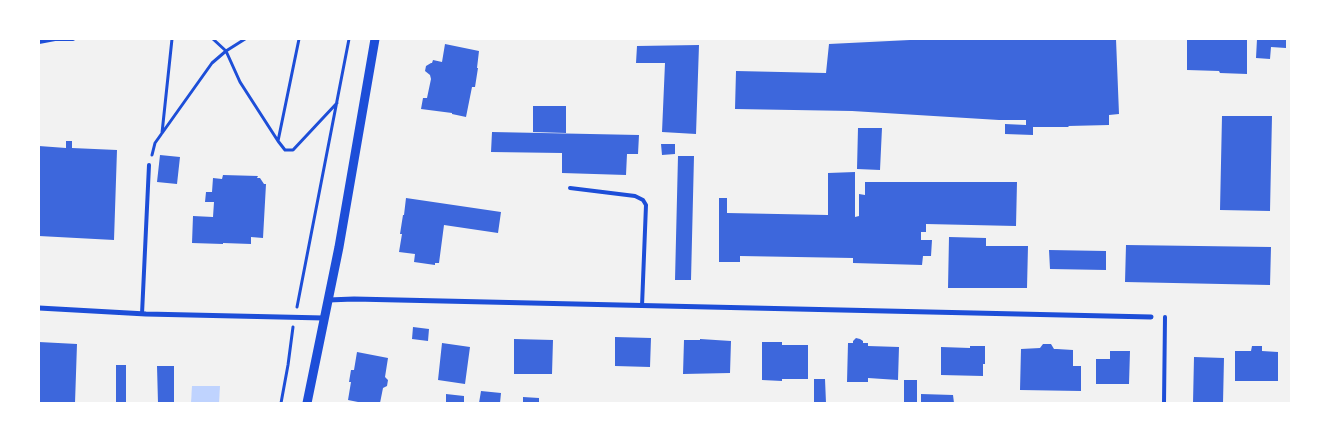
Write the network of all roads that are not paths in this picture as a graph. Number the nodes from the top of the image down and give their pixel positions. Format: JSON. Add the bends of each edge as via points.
{"nodes":[{"id":1,"x":74,"y":39,"type":"edge"},
{"id":2,"x":375,"y":39,"type":"edge"},
{"id":3,"x":39,"y":42,"type":"edge"},
{"id":4,"x":149,"y":165,"type":"road end"},
{"id":5,"x":570,"y":188,"type":"dead end"},
{"id":6,"x":328,"y":300,"type":"junction"},
{"id":7,"x":642,"y":306,"type":"junction"},
{"id":8,"x":39,"y":308,"type":"edge"},
{"id":9,"x":142,"y":314,"type":"junction"},
{"id":10,"x":1151,"y":316,"type":"dead end"},
{"id":11,"x":1165,"y":317,"type":"dead end"},
{"id":12,"x":324,"y":318,"type":"junction"},
{"id":13,"x":307,"y":403,"type":"edge"},
{"id":14,"x":1164,"y":403,"type":"edge"}],
"edges":[{"from":1,"to":3,"type":"lane"},
{"from":2,"to":6,"type":"street"},
{"from":4,"to":9,"type":"lane"},
{"from":5,"to":7,"type":"lane","via":[[636,196],[643,200],[646,205]]},
{"from":6,"to":7,"type":"street"},
{"from":6,"to":12,"type":"street"},
{"from":7,"to":10,"type":"street"},
{"from":8,"to":9,"type":"street"},
{"from":9,"to":12,"type":"street"},
{"from":11,"to":14,"type":"lane"},
{"from":12,"to":13,"type":"street"}]}
